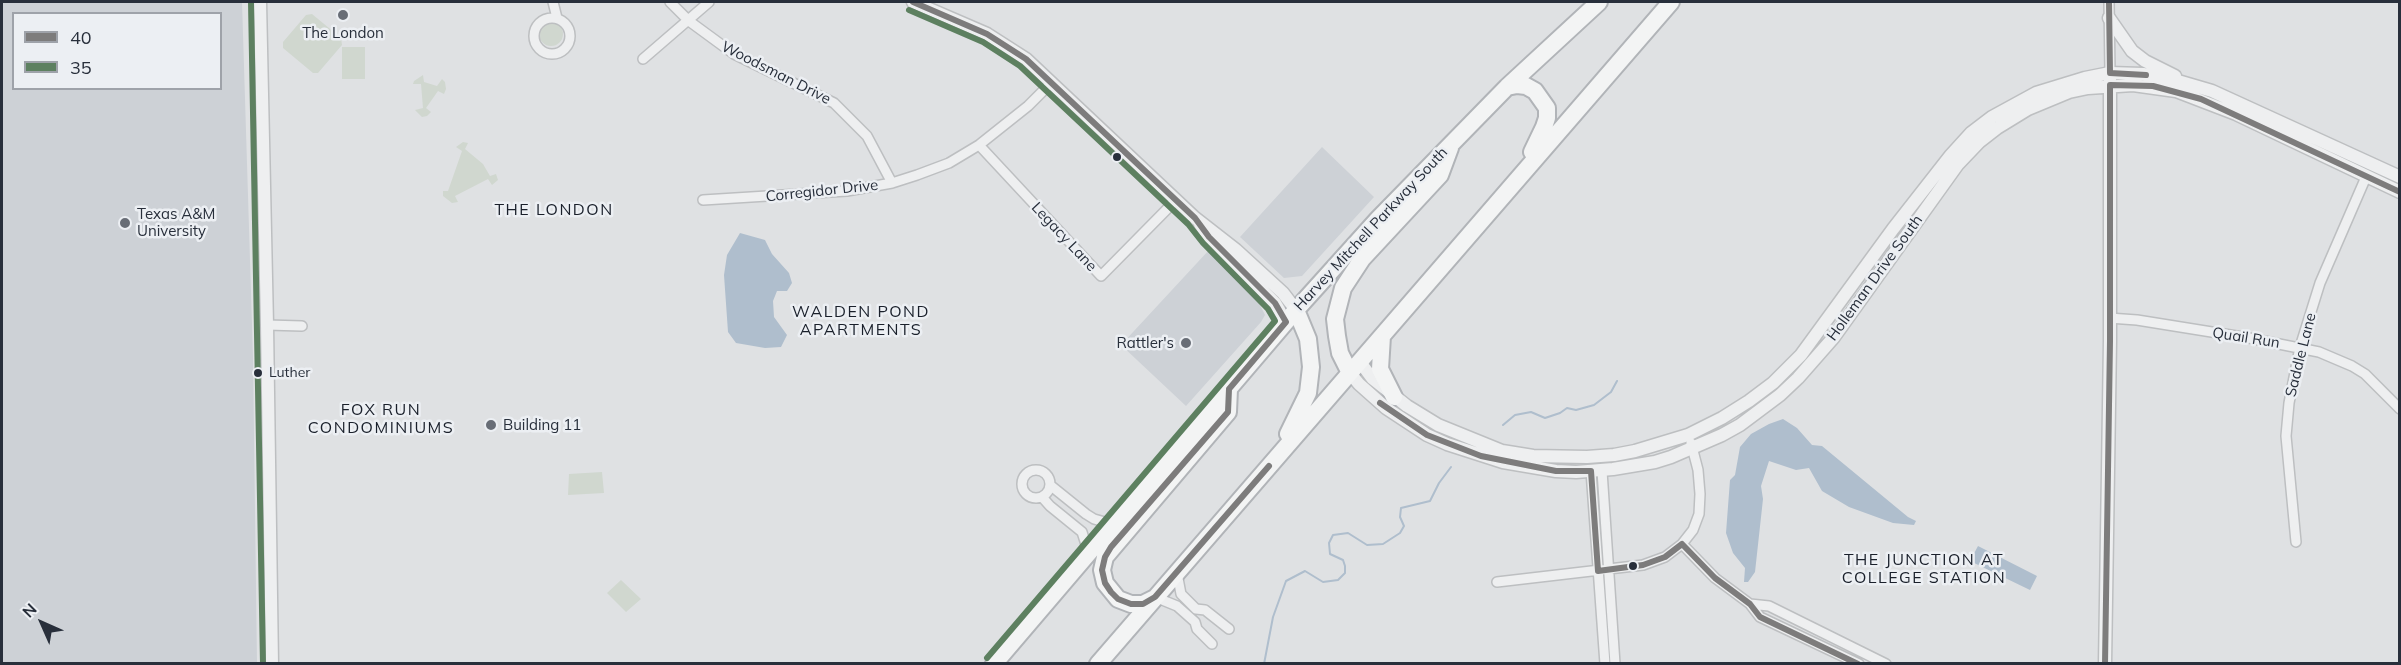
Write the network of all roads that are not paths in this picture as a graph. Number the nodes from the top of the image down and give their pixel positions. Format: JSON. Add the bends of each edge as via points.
{"nodes":[{"id":1,"x":260,"y":2,"type":"edge"},
{"id":2,"x":553,"y":2,"type":"edge"},
{"id":3,"x":670,"y":2,"type":"edge"},
{"id":4,"x":709,"y":2,"type":"edge"},
{"id":5,"x":913,"y":2,"type":"edge"},
{"id":6,"x":1599,"y":2,"type":"edge"},
{"id":7,"x":1671,"y":2,"type":"edge"},
{"id":8,"x":2109,"y":2,"type":"edge"},
{"id":9,"x":557,"y":18,"type":"junction"},
{"id":10,"x":2109,"y":18,"type":"junction"},
{"id":11,"x":689,"y":21,"type":"junction"},
{"id":12,"x":643,"y":59,"type":"dead end"},
{"id":13,"x":2110,"y":79,"type":"junction"},
{"id":14,"x":1052,"y":82,"type":"junction"},
{"id":15,"x":2192,"y":84,"type":"junction"},
{"id":16,"x":1507,"y":87,"type":"junction"},
{"id":17,"x":1452,"y":141,"type":"junction"},
{"id":18,"x":979,"y":145,"type":"junction"},
{"id":19,"x":1521,"y":174,"type":"junction"},
{"id":20,"x":2366,"y":177,"type":"junction"},
{"id":21,"x":2400,"y":177,"type":"edge"},
{"id":22,"x":892,"y":183,"type":"junction"},
{"id":23,"x":2400,"y":192,"type":"edge"},
{"id":24,"x":703,"y":200,"type":"dead end"},
{"id":25,"x":1176,"y":200,"type":"junction"},
{"id":26,"x":1291,"y":316,"type":"junction"},
{"id":27,"x":2109,"y":318,"type":"junction"},
{"id":28,"x":267,"y":325,"type":"junction"},
{"id":29,"x":302,"y":326,"type":"dead end"},
{"id":30,"x":1383,"y":334,"type":"junction"},
{"id":31,"x":2300,"y":347,"type":"junction"},
{"id":32,"x":1362,"y":359,"type":"junction"},
{"id":33,"x":1350,"y":373,"type":"junction"},
{"id":34,"x":1229,"y":389,"type":"junction"},
{"id":35,"x":1394,"y":397,"type":"junction"},
{"id":36,"x":2400,"y":409,"type":"edge"},
{"id":37,"x":1688,"y":435,"type":"junction"},
{"id":38,"x":1693,"y":448,"type":"junction"},
{"id":39,"x":1269,"y":466,"type":"junction"},
{"id":40,"x":1597,"y":471,"type":"junction"},
{"id":41,"x":1050,"y":485,"type":"junction"},
{"id":42,"x":1042,"y":497,"type":"junction"},
{"id":43,"x":1113,"y":524,"type":"junction"},
{"id":44,"x":2296,"y":542,"type":"dead end"},
{"id":45,"x":1682,"y":544,"type":"junction"},
{"id":46,"x":1088,"y":551,"type":"junction"},
{"id":47,"x":1609,"y":569,"type":"junction"},
{"id":48,"x":1598,"y":571,"type":"junction"},
{"id":49,"x":1177,"y":573,"type":"junction"},
{"id":50,"x":1497,"y":582,"type":"dead end"},
{"id":51,"x":1155,"y":597,"type":"junction"},
{"id":52,"x":1750,"y":604,"type":"junction"},
{"id":53,"x":1601,"y":613,"type":"junction"},
{"id":54,"x":1612,"y":613,"type":"junction"},
{"id":55,"x":1229,"y":629,"type":"dead end"},
{"id":56,"x":1212,"y":644,"type":"dead end"},
{"id":57,"x":272,"y":663,"type":"edge"},
{"id":58,"x":994,"y":663,"type":"edge"},
{"id":59,"x":1098,"y":663,"type":"edge"},
{"id":60,"x":1605,"y":663,"type":"edge"},
{"id":61,"x":1616,"y":663,"type":"edge"},
{"id":62,"x":1859,"y":663,"type":"edge"},
{"id":63,"x":1886,"y":663,"type":"edge"},
{"id":64,"x":2105,"y":663,"type":"edge"}],
"edges":[{"from":1,"to":28,"type":"street"},
{"from":2,"to":9,"type":"street"},
{"from":3,"to":11,"type":"street","name":"Woodsman Drive"},
{"from":4,"to":11,"type":"street"},
{"from":5,"to":14,"type":"street","via":[[999,40]]},
{"from":6,"to":16,"type":"highway","name":"Harvey Mitchell Parkway South"},
{"from":7,"to":19,"type":"highway"},
{"from":8,"to":10,"type":"street"},
{"from":9,"to":9,"type":"street","via":[[549,17],[536,26],[534,42],[544,53],[559,53],[569,42],[568,27]]},
{"from":10,"to":13,"type":"street"},
{"from":10,"to":15,"type":"street","via":[[2132,51]]},
{"from":11,"to":12,"type":"street"},
{"from":11,"to":22,"type":"street","name":"Woodsman Drive","via":[[734,54],[834,103],[867,136]]},
{"from":13,"to":15,"type":"street","name":"Holleman Drive South","via":[[2143,74]]},
{"from":13,"to":20,"type":"street","name":"Holleman Drive South","via":[[2201,99]]},
{"from":13,"to":27,"type":"street"},
{"from":13,"to":37,"type":"street","name":"Holleman Drive South","via":[[2077,80],[2036,93],[1971,133],[1919,195],[1801,355],[1749,401]]},
{"from":13,"to":38,"type":"street","name":"Holleman Drive South","via":[[2048,99],[2014,116],[1979,142],[1958,164],[1834,337],[1798,378],[1740,425]]},
{"from":14,"to":18,"type":"street","name":"Corregidor Drive"},
{"from":14,"to":25,"type":"street"},
{"from":15,"to":21,"type":"street","name":"Holleman Drive South"},
{"from":16,"to":17,"type":"highway","name":"Harvey Mitchell Parkway South"},
{"from":16,"to":19,"type":"highway","via":[[1526,86],[1542,98],[1547,108],[1544,127]]},
{"from":17,"to":26,"type":"highway","name":"Harvey Mitchell Parkway South"},
{"from":17,"to":33,"type":"highway","via":[[1440,175],[1347,278],[1335,318],[1340,353]]},
{"from":18,"to":22,"type":"street","name":"Corregidor Drive","via":[[949,163]]},
{"from":18,"to":25,"type":"street","name":"Legacy Lane","via":[[1101,276]]},
{"from":19,"to":30,"type":"highway"},
{"from":20,"to":23,"type":"street","name":"Holleman Drive South"},
{"from":20,"to":31,"type":"street","name":"Saddle Lane","via":[[2320,283]]},
{"from":22,"to":24,"type":"street","name":"Corregidor Drive","via":[[813,195]]},
{"from":25,"to":26,"type":"street","via":[[1282,294]]},
{"from":26,"to":34,"type":"highway","name":"Harvey Mitchell Parkway South"},
{"from":26,"to":39,"type":"highway","via":[[1306,333],[1311,354],[1308,393]]},
{"from":27,"to":31,"type":"street","name":"Quail Run"},
{"from":27,"to":64,"type":"street"},
{"from":28,"to":29,"type":"street"},
{"from":28,"to":57,"type":"street"},
{"from":30,"to":32,"type":"highway"},
{"from":30,"to":35,"type":"highway","via":[[1380,369]]},
{"from":31,"to":36,"type":"street","name":"Quail Run","via":[[2352,366],[2376,383]]},
{"from":31,"to":44,"type":"street","name":"Saddle Lane","via":[[2286,436]]},
{"from":32,"to":33,"type":"highway"},
{"from":32,"to":35,"type":"street","name":"Holleman Drive South","via":[[1368,374]]},
{"from":33,"to":39,"type":"highway"},
{"from":33,"to":40,"type":"street","name":"Holleman Drive South","via":[[1409,425],[1447,444],[1513,464],[1556,471]]},
{"from":34,"to":43,"type":"highway","name":"Harvey Mitchell Parkway South"},
{"from":34,"to":51,"type":"highway","via":[[1228,412],[1105,557],[1105,583],[1118,598],[1143,604]]},
{"from":35,"to":37,"type":"street","name":"Holleman Drive South","via":[[1438,425],[1502,452],[1533,456],[1614,455]]},
{"from":37,"to":38,"type":"street"},
{"from":38,"to":40,"type":"street","name":"Holleman Drive South","via":[[1654,462]]},
{"from":38,"to":45,"type":"street","via":[[1699,514]]},
{"from":39,"to":49,"type":"highway"},
{"from":40,"to":47,"type":"street"},
{"from":40,"to":48,"type":"street"},
{"from":41,"to":42,"type":"street"},
{"from":41,"to":42,"type":"street","via":[[1047,475],[1038,470],[1025,476],[1023,490],[1028,496]]},
{"from":41,"to":43,"type":"street","via":[[1094,519]]},
{"from":42,"to":46,"type":"street","via":[[1082,532]]},
{"from":43,"to":46,"type":"highway","name":"Harvey Mitchell Parkway South"},
{"from":45,"to":47,"type":"street","via":[[1665,557],[1643,565]]},
{"from":45,"to":52,"type":"street","via":[[1715,578]]},
{"from":46,"to":58,"type":"highway","name":"Harvey Mitchell Parkway South"},
{"from":47,"to":48,"type":"street"},
{"from":47,"to":54,"type":"street"},
{"from":48,"to":50,"type":"street"},
{"from":48,"to":53,"type":"street"},
{"from":49,"to":51,"type":"highway"},
{"from":49,"to":55,"type":"street","via":[[1181,594],[1196,609],[1204,610]]},
{"from":51,"to":56,"type":"street","via":[[1177,606]]},
{"from":51,"to":59,"type":"highway"},
{"from":52,"to":62,"type":"street","via":[[1760,617]]},
{"from":52,"to":63,"type":"street","via":[[1769,606]]},
{"from":53,"to":54,"type":"street"},
{"from":53,"to":60,"type":"street"},
{"from":54,"to":61,"type":"street"}]}
